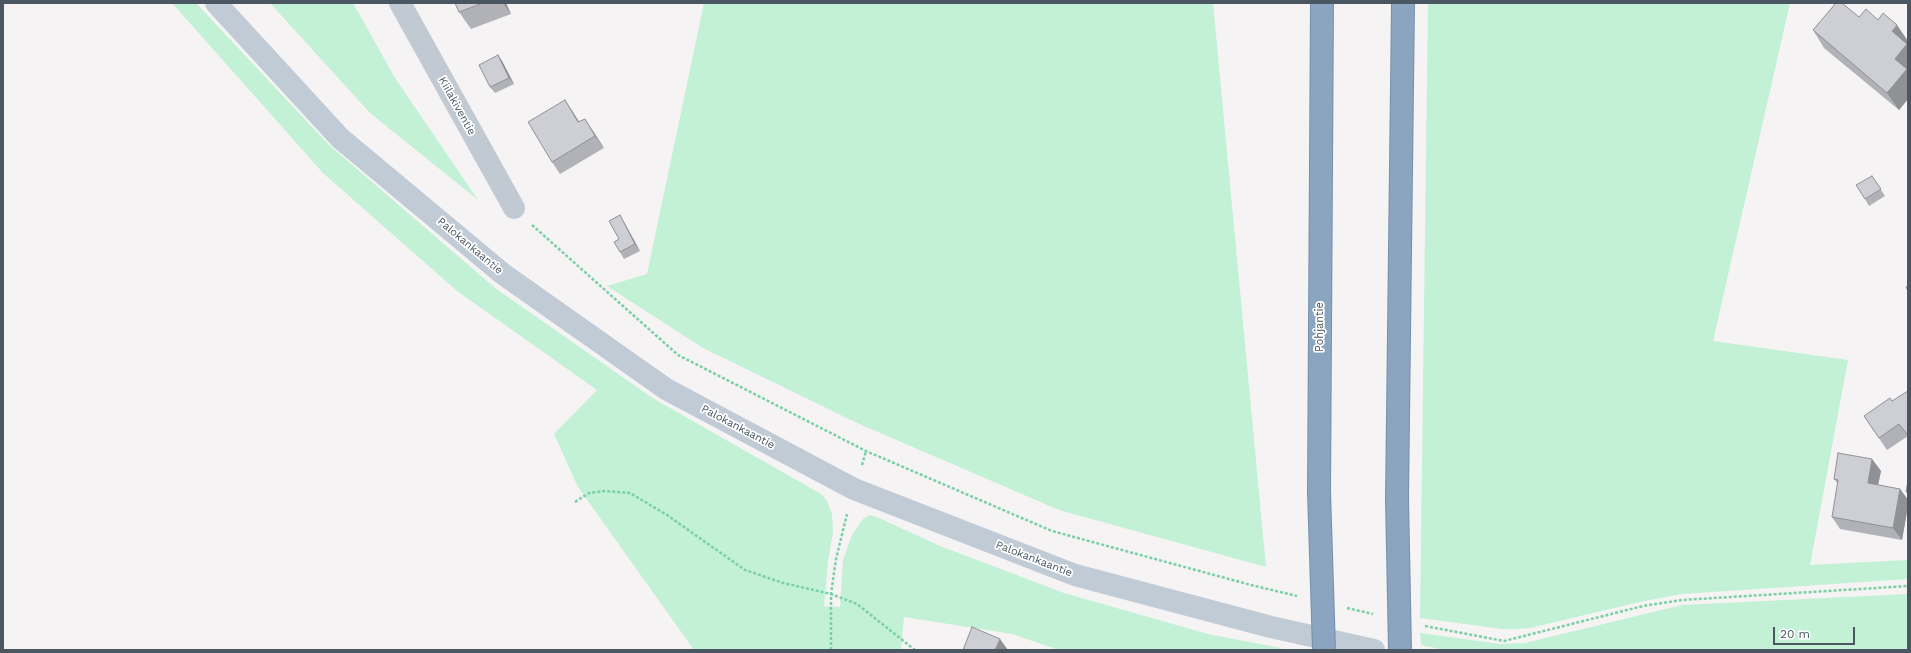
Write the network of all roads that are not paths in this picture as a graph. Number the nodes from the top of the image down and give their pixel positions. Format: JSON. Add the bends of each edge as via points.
{"nodes":[{"id":1,"x":216,"y":3,"type":"edge"},
{"id":2,"x":400,"y":3,"type":"edge"},
{"id":3,"x":1322,"y":3,"type":"edge"},
{"id":4,"x":1403,"y":3,"type":"edge"},
{"id":5,"x":514,"y":208,"type":"road end"},
{"id":6,"x":1324,"y":650,"type":"edge"},
{"id":7,"x":1374,"y":650,"type":"edge"},
{"id":8,"x":1400,"y":650,"type":"edge"}],
"edges":[{"from":1,"to":7,"type":"main road","name":"Palokankaantie","via":[[340,138],[503,274],[666,389],[854,489],[1075,575],[1271,627]]},
{"from":2,"to":5,"type":"street","name":"Kiilakiventie"},
{"from":3,"to":6,"type":"highway","name":"Pohjantie","bridge":true,"via":[[1319,492]]},
{"from":4,"to":8,"type":"highway","bridge":true,"via":[[1397,499]]}]}
